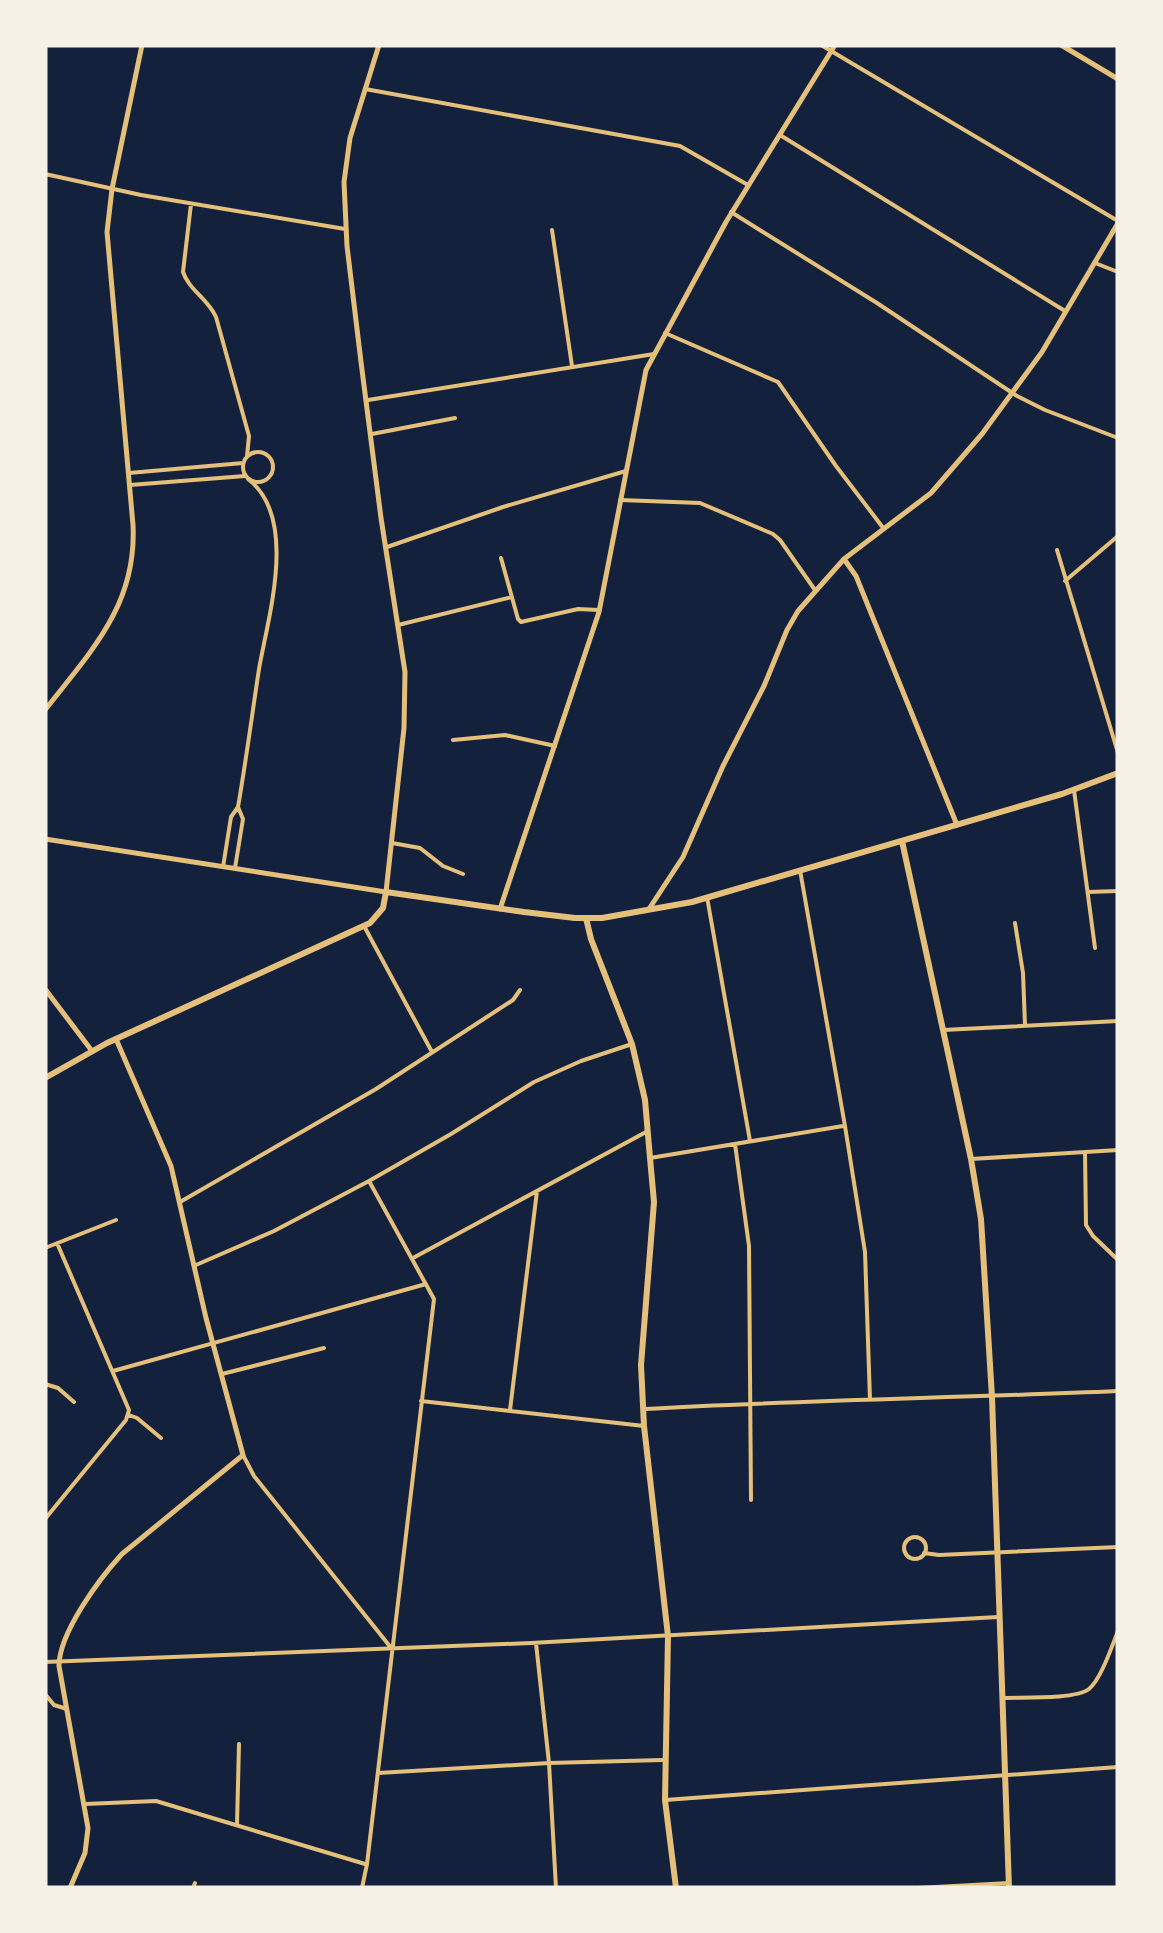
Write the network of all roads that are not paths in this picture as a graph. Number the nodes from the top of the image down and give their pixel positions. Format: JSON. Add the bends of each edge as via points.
{"nodes":[{"id":1,"x":142,"y":45,"type":"edge"},
{"id":2,"x":379,"y":45,"type":"edge"},
{"id":3,"x":821,"y":45,"type":"edge"},
{"id":4,"x":1061,"y":45,"type":"edge"},
{"id":5,"x":834,"y":48,"type":"edge"},
{"id":6,"x":1118,"y":79,"type":"edge"},
{"id":7,"x":365,"y":89,"type":"junction"},
{"id":8,"x":780,"y":135,"type":"junction"},
{"id":9,"x":45,"y":174,"type":"edge"},
{"id":10,"x":748,"y":185,"type":"junction"},
{"id":11,"x":112,"y":189,"type":"junction"},
{"id":12,"x":191,"y":204,"type":"junction"},
{"id":13,"x":732,"y":212,"type":"junction"},
{"id":14,"x":1118,"y":222,"type":"edge"},
{"id":15,"x":346,"y":229,"type":"junction"},
{"id":16,"x":552,"y":230,"type":"dead end"},
{"id":17,"x":1095,"y":263,"type":"junction"},
{"id":18,"x":1118,"y":272,"type":"edge"},
{"id":19,"x":1066,"y":312,"type":"junction"},
{"id":20,"x":665,"y":334,"type":"junction"},
{"id":21,"x":654,"y":354,"type":"junction"},
{"id":22,"x":572,"y":366,"type":"junction"},
{"id":23,"x":1013,"y":393,"type":"junction"},
{"id":24,"x":366,"y":400,"type":"junction"},
{"id":25,"x":456,"y":418,"type":"dead end"},
{"id":26,"x":370,"y":434,"type":"junction"},
{"id":27,"x":249,"y":436,"type":"junction"},
{"id":28,"x":1118,"y":438,"type":"edge"},
{"id":29,"x":264,"y":453,"type":"junction"},
{"id":30,"x":248,"y":456,"type":"junction"},
{"id":31,"x":243,"y":463,"type":"junction"},
{"id":32,"x":626,"y":471,"type":"junction"},
{"id":33,"x":129,"y":474,"type":"junction"},
{"id":34,"x":271,"y":475,"type":"junction"},
{"id":35,"x":247,"y":478,"type":"junction"},
{"id":36,"x":130,"y":485,"type":"junction"},
{"id":37,"x":266,"y":491,"type":"junction"},
{"id":38,"x":620,"y":500,"type":"junction"},
{"id":39,"x":884,"y":529,"type":"junction"},
{"id":40,"x":1118,"y":536,"type":"edge"},
{"id":41,"x":386,"y":548,"type":"junction"},
{"id":42,"x":1057,"y":550,"type":"dead end"},
{"id":43,"x":501,"y":558,"type":"dead end"},
{"id":44,"x":844,"y":560,"type":"junction"},
{"id":45,"x":1065,"y":580,"type":"junction"},
{"id":46,"x":815,"y":590,"type":"junction"},
{"id":47,"x":512,"y":597,"type":"junction"},
{"id":48,"x":599,"y":610,"type":"junction"},
{"id":49,"x":398,"y":625,"type":"junction"},
{"id":50,"x":45,"y":710,"type":"edge"},
{"id":51,"x":453,"y":740,"type":"dead end"},
{"id":52,"x":555,"y":746,"type":"junction"},
{"id":53,"x":1118,"y":753,"type":"edge"},
{"id":54,"x":1118,"y":774,"type":"edge"},
{"id":55,"x":1074,"y":790,"type":"junction"},
{"id":56,"x":238,"y":806,"type":"junction"},
{"id":57,"x":958,"y":824,"type":"junction"},
{"id":58,"x":45,"y":839,"type":"edge"},
{"id":59,"x":902,"y":841,"type":"junction"},
{"id":60,"x":392,"y":843,"type":"junction"},
{"id":61,"x":223,"y":866,"type":"junction"},
{"id":62,"x":235,"y":868,"type":"junction"},
{"id":63,"x":800,"y":870,"type":"junction"},
{"id":64,"x":463,"y":874,"type":"dead end"},
{"id":65,"x":1118,"y":891,"type":"edge"},
{"id":66,"x":386,"y":892,"type":"junction"},
{"id":67,"x":1088,"y":892,"type":"junction"},
{"id":68,"x":707,"y":897,"type":"junction"},
{"id":69,"x":500,"y":908,"type":"junction"},
{"id":70,"x":648,"y":910,"type":"junction"},
{"id":71,"x":586,"y":918,"type":"junction"},
{"id":72,"x":1015,"y":922,"type":"dead end"},
{"id":73,"x":364,"y":926,"type":"junction"},
{"id":74,"x":1095,"y":948,"type":"dead end"},
{"id":75,"x":45,"y":988,"type":"edge"},
{"id":76,"x":520,"y":990,"type":"dead end"},
{"id":77,"x":1118,"y":1021,"type":"edge"},
{"id":78,"x":1025,"y":1025,"type":"junction"},
{"id":79,"x":943,"y":1030,"type":"junction"},
{"id":80,"x":116,"y":1039,"type":"junction"},
{"id":81,"x":632,"y":1044,"type":"junction"},
{"id":82,"x":92,"y":1051,"type":"junction"},
{"id":83,"x":432,"y":1052,"type":"junction"},
{"id":84,"x":45,"y":1078,"type":"edge"},
{"id":85,"x":845,"y":1126,"type":"junction"},
{"id":86,"x":648,"y":1132,"type":"junction"},
{"id":87,"x":750,"y":1141,"type":"junction"},
{"id":88,"x":735,"y":1144,"type":"junction"},
{"id":89,"x":1118,"y":1150,"type":"edge"},
{"id":90,"x":1085,"y":1152,"type":"junction"},
{"id":91,"x":650,"y":1158,"type":"junction"},
{"id":92,"x":971,"y":1159,"type":"junction"},
{"id":93,"x":368,"y":1181,"type":"junction"},
{"id":94,"x":536,"y":1191,"type":"junction"},
{"id":95,"x":180,"y":1202,"type":"junction"},
{"id":96,"x":116,"y":1220,"type":"dead end"},
{"id":97,"x":57,"y":1243,"type":"junction"},
{"id":98,"x":45,"y":1248,"type":"edge"},
{"id":99,"x":413,"y":1258,"type":"junction"},
{"id":100,"x":1118,"y":1260,"type":"edge"},
{"id":101,"x":194,"y":1266,"type":"junction"},
{"id":102,"x":426,"y":1284,"type":"junction"},
{"id":103,"x":212,"y":1343,"type":"junction"},
{"id":104,"x":324,"y":1348,"type":"dead end"},
{"id":105,"x":112,"y":1371,"type":"junction"},
{"id":106,"x":220,"y":1374,"type":"junction"},
{"id":107,"x":45,"y":1384,"type":"edge"},
{"id":108,"x":1118,"y":1391,"type":"edge"},
{"id":109,"x":992,"y":1397,"type":"junction"},
{"id":110,"x":870,"y":1400,"type":"junction"},
{"id":111,"x":421,"y":1401,"type":"junction"},
{"id":112,"x":74,"y":1402,"type":"dead end"},
{"id":113,"x":752,"y":1402,"type":"junction"},
{"id":114,"x":644,"y":1408,"type":"junction"},
{"id":115,"x":510,"y":1412,"type":"junction"},
{"id":116,"x":128,"y":1415,"type":"junction"},
{"id":117,"x":644,"y":1426,"type":"junction"},
{"id":118,"x":161,"y":1438,"type":"dead end"},
{"id":119,"x":243,"y":1455,"type":"junction"},
{"id":120,"x":751,"y":1500,"type":"dead end"},
{"id":121,"x":45,"y":1519,"type":"edge"},
{"id":122,"x":1118,"y":1547,"type":"edge"},
{"id":123,"x":996,"y":1552,"type":"junction"},
{"id":124,"x":924,"y":1553,"type":"junction"},
{"id":125,"x":998,"y":1618,"type":"junction"},
{"id":126,"x":1118,"y":1631,"type":"edge"},
{"id":127,"x":668,"y":1636,"type":"junction"},
{"id":128,"x":536,"y":1642,"type":"junction"},
{"id":129,"x":392,"y":1650,"type":"junction"},
{"id":130,"x":45,"y":1662,"type":"edge"},
{"id":131,"x":59,"y":1663,"type":"junction"},
{"id":132,"x":45,"y":1694,"type":"edge"},
{"id":133,"x":1002,"y":1698,"type":"junction"},
{"id":134,"x":67,"y":1708,"type":"junction"},
{"id":135,"x":239,"y":1744,"type":"dead end"},
{"id":136,"x":666,"y":1760,"type":"junction"},
{"id":137,"x":549,"y":1763,"type":"junction"},
{"id":138,"x":1118,"y":1767,"type":"edge"},
{"id":139,"x":378,"y":1772,"type":"junction"},
{"id":140,"x":1006,"y":1774,"type":"junction"},
{"id":141,"x":666,"y":1800,"type":"junction"},
{"id":142,"x":85,"y":1804,"type":"junction"},
{"id":143,"x":236,"y":1825,"type":"junction"},
{"id":144,"x":367,"y":1864,"type":"junction"},
{"id":145,"x":1009,"y":1886,"type":"edge"},
{"id":146,"x":70,"y":1888,"type":"edge"},
{"id":147,"x":362,"y":1888,"type":"edge"},
{"id":148,"x":556,"y":1888,"type":"edge"},
{"id":149,"x":676,"y":1888,"type":"edge"},
{"id":150,"x":918,"y":1888,"type":"edge"}],
"edges":[{"from":1,"to":11,"type":"street"},
{"from":2,"to":7,"type":"street"},
{"from":3,"to":5,"type":"street"},
{"from":4,"to":6,"type":"street"},
{"from":5,"to":8,"type":"street"},
{"from":5,"to":14,"type":"street"},
{"from":7,"to":10,"type":"street","via":[[680,146]]},
{"from":7,"to":15,"type":"street","via":[[345,168]]},
{"from":8,"to":10,"type":"street"},
{"from":8,"to":19,"type":"street"},
{"from":9,"to":11,"type":"street"},
{"from":10,"to":13,"type":"street"},
{"from":11,"to":12,"type":"street"},
{"from":11,"to":33,"type":"street","via":[[107,232]]},
{"from":12,"to":15,"type":"street"},
{"from":12,"to":27,"type":"street","via":[[183,272],[216,316]]},
{"from":13,"to":20,"type":"street"},
{"from":13,"to":23,"type":"street"},
{"from":14,"to":17,"type":"street"},
{"from":15,"to":24,"type":"street"},
{"from":16,"to":22,"type":"street"},
{"from":17,"to":18,"type":"street"},
{"from":17,"to":19,"type":"street"},
{"from":19,"to":23,"type":"street"},
{"from":20,"to":21,"type":"street"},
{"from":20,"to":39,"type":"street","via":[[778,382]]},
{"from":21,"to":22,"type":"street"},
{"from":21,"to":32,"type":"street"},
{"from":22,"to":24,"type":"street"},
{"from":23,"to":28,"type":"street"},
{"from":23,"to":39,"type":"street","via":[[941,482]]},
{"from":24,"to":26,"type":"street"},
{"from":25,"to":26,"type":"street"},
{"from":26,"to":41,"type":"street"},
{"from":27,"to":29,"type":"street"},
{"from":27,"to":30,"type":"street"},
{"from":29,"to":30,"type":"street"},
{"from":29,"to":34,"type":"street","via":[[273,462]]},
{"from":30,"to":31,"type":"street"},
{"from":31,"to":33,"type":"street"},
{"from":31,"to":35,"type":"street"},
{"from":32,"to":38,"type":"street"},
{"from":32,"to":41,"type":"street"},
{"from":33,"to":36,"type":"street"},
{"from":34,"to":35,"type":"street","via":[[261,482]]},
{"from":34,"to":37,"type":"street"},
{"from":35,"to":36,"type":"street"},
{"from":35,"to":37,"type":"street"},
{"from":36,"to":50,"type":"street","via":[[134,549],[124,597]]},
{"from":37,"to":56,"type":"street","via":[[276,575]]},
{"from":38,"to":46,"type":"street","via":[[700,503],[772,534]]},
{"from":38,"to":48,"type":"street"},
{"from":39,"to":44,"type":"street"},
{"from":40,"to":45,"type":"street"},
{"from":41,"to":49,"type":"street"},
{"from":42,"to":45,"type":"street"},
{"from":43,"to":47,"type":"street"},
{"from":44,"to":46,"type":"street"},
{"from":44,"to":57,"type":"street"},
{"from":45,"to":53,"type":"street"},
{"from":46,"to":70,"type":"street","via":[[787,630],[683,857]]},
{"from":47,"to":48,"type":"street","via":[[523,622]]},
{"from":47,"to":49,"type":"street"},
{"from":48,"to":52,"type":"street"},
{"from":49,"to":60,"type":"street","via":[[406,709]]},
{"from":51,"to":52,"type":"street","via":[[504,735]]},
{"from":52,"to":69,"type":"street"},
{"from":54,"to":55,"type":"main road"},
{"from":55,"to":57,"type":"main road"},
{"from":55,"to":67,"type":"street"},
{"from":56,"to":61,"type":"street"},
{"from":56,"to":62,"type":"street","via":[[243,819]]},
{"from":57,"to":59,"type":"main road"},
{"from":58,"to":61,"type":"street"},
{"from":59,"to":63,"type":"main road"},
{"from":59,"to":79,"type":"main road"},
{"from":60,"to":64,"type":"street","via":[[420,848]]},
{"from":60,"to":66,"type":"street"},
{"from":61,"to":62,"type":"street"},
{"from":62,"to":66,"type":"street"},
{"from":63,"to":68,"type":"main road"},
{"from":63,"to":85,"type":"street"},
{"from":65,"to":67,"type":"street"},
{"from":66,"to":69,"type":"main road"},
{"from":66,"to":73,"type":"main road","via":[[380,914]]},
{"from":67,"to":74,"type":"street"},
{"from":68,"to":70,"type":"main road"},
{"from":68,"to":87,"type":"street"},
{"from":69,"to":71,"type":"main road"},
{"from":70,"to":71,"type":"main road"},
{"from":71,"to":81,"type":"main road"},
{"from":72,"to":78,"type":"street"},
{"from":73,"to":80,"type":"main road"},
{"from":73,"to":83,"type":"street"},
{"from":75,"to":82,"type":"street"},
{"from":76,"to":83,"type":"street"},
{"from":77,"to":78,"type":"street"},
{"from":78,"to":79,"type":"street"},
{"from":79,"to":92,"type":"main road"},
{"from":80,"to":82,"type":"main road"},
{"from":80,"to":95,"type":"street"},
{"from":81,"to":86,"type":"main road"},
{"from":81,"to":93,"type":"street","via":[[534,1082]]},
{"from":82,"to":84,"type":"main road"},
{"from":83,"to":95,"type":"street"},
{"from":85,"to":87,"type":"street"},
{"from":85,"to":110,"type":"street","via":[[864,1252]]},
{"from":86,"to":91,"type":"main road"},
{"from":86,"to":94,"type":"street"},
{"from":87,"to":88,"type":"street"},
{"from":88,"to":91,"type":"street"},
{"from":88,"to":113,"type":"street","via":[[749,1246]]},
{"from":89,"to":90,"type":"street"},
{"from":90,"to":92,"type":"street"},
{"from":90,"to":100,"type":"street","via":[[1086,1225]]},
{"from":91,"to":114,"type":"main road","via":[[654,1202],[641,1364]]},
{"from":92,"to":109,"type":"main road"},
{"from":93,"to":99,"type":"street"},
{"from":93,"to":101,"type":"street"},
{"from":94,"to":99,"type":"street"},
{"from":94,"to":115,"type":"street"},
{"from":95,"to":101,"type":"street"},
{"from":96,"to":97,"type":"street"},
{"from":97,"to":98,"type":"street"},
{"from":97,"to":105,"type":"street"},
{"from":99,"to":102,"type":"street"},
{"from":101,"to":103,"type":"street"},
{"from":102,"to":103,"type":"street"},
{"from":102,"to":111,"type":"street","via":[[434,1299]]},
{"from":103,"to":105,"type":"street"},
{"from":103,"to":106,"type":"street"},
{"from":104,"to":106,"type":"street"},
{"from":105,"to":116,"type":"street"},
{"from":106,"to":119,"type":"street"},
{"from":107,"to":112,"type":"street"},
{"from":108,"to":109,"type":"street"},
{"from":109,"to":110,"type":"street"},
{"from":109,"to":123,"type":"main road"},
{"from":110,"to":113,"type":"street"},
{"from":111,"to":115,"type":"street"},
{"from":111,"to":129,"type":"street"},
{"from":113,"to":114,"type":"street"},
{"from":113,"to":120,"type":"street"},
{"from":114,"to":117,"type":"main road"},
{"from":115,"to":117,"type":"street"},
{"from":116,"to":118,"type":"street"},
{"from":116,"to":121,"type":"street"},
{"from":117,"to":127,"type":"main road"},
{"from":119,"to":129,"type":"street"},
{"from":119,"to":131,"type":"street","via":[[115,1562],[68,1630]]},
{"from":122,"to":123,"type":"street"},
{"from":123,"to":124,"type":"street"},
{"from":123,"to":125,"type":"main road"},
{"from":124,"to":124,"type":"street","via":[[921,1539],[905,1543],[910,1558]]},
{"from":125,"to":127,"type":"street"},
{"from":125,"to":133,"type":"main road"},
{"from":126,"to":133,"type":"street","via":[[1089,1690]]},
{"from":127,"to":128,"type":"street"},
{"from":127,"to":136,"type":"main road"},
{"from":128,"to":129,"type":"street"},
{"from":128,"to":137,"type":"street"},
{"from":129,"to":131,"type":"street"},
{"from":129,"to":139,"type":"street"},
{"from":130,"to":131,"type":"street"},
{"from":131,"to":134,"type":"street"},
{"from":132,"to":134,"type":"street"},
{"from":133,"to":140,"type":"main road"},
{"from":134,"to":142,"type":"street"},
{"from":135,"to":143,"type":"street"},
{"from":136,"to":137,"type":"street"},
{"from":136,"to":141,"type":"main road"},
{"from":137,"to":139,"type":"street"},
{"from":137,"to":148,"type":"street"},
{"from":138,"to":140,"type":"street"},
{"from":139,"to":144,"type":"street"},
{"from":140,"to":141,"type":"street"},
{"from":140,"to":145,"type":"main road"},
{"from":141,"to":149,"type":"main road"},
{"from":142,"to":143,"type":"street","via":[[156,1801]]},
{"from":142,"to":146,"type":"street","via":[[87,1844]]},
{"from":143,"to":144,"type":"street"},
{"from":144,"to":147,"type":"street"},
{"from":145,"to":150,"type":"street"}]}
